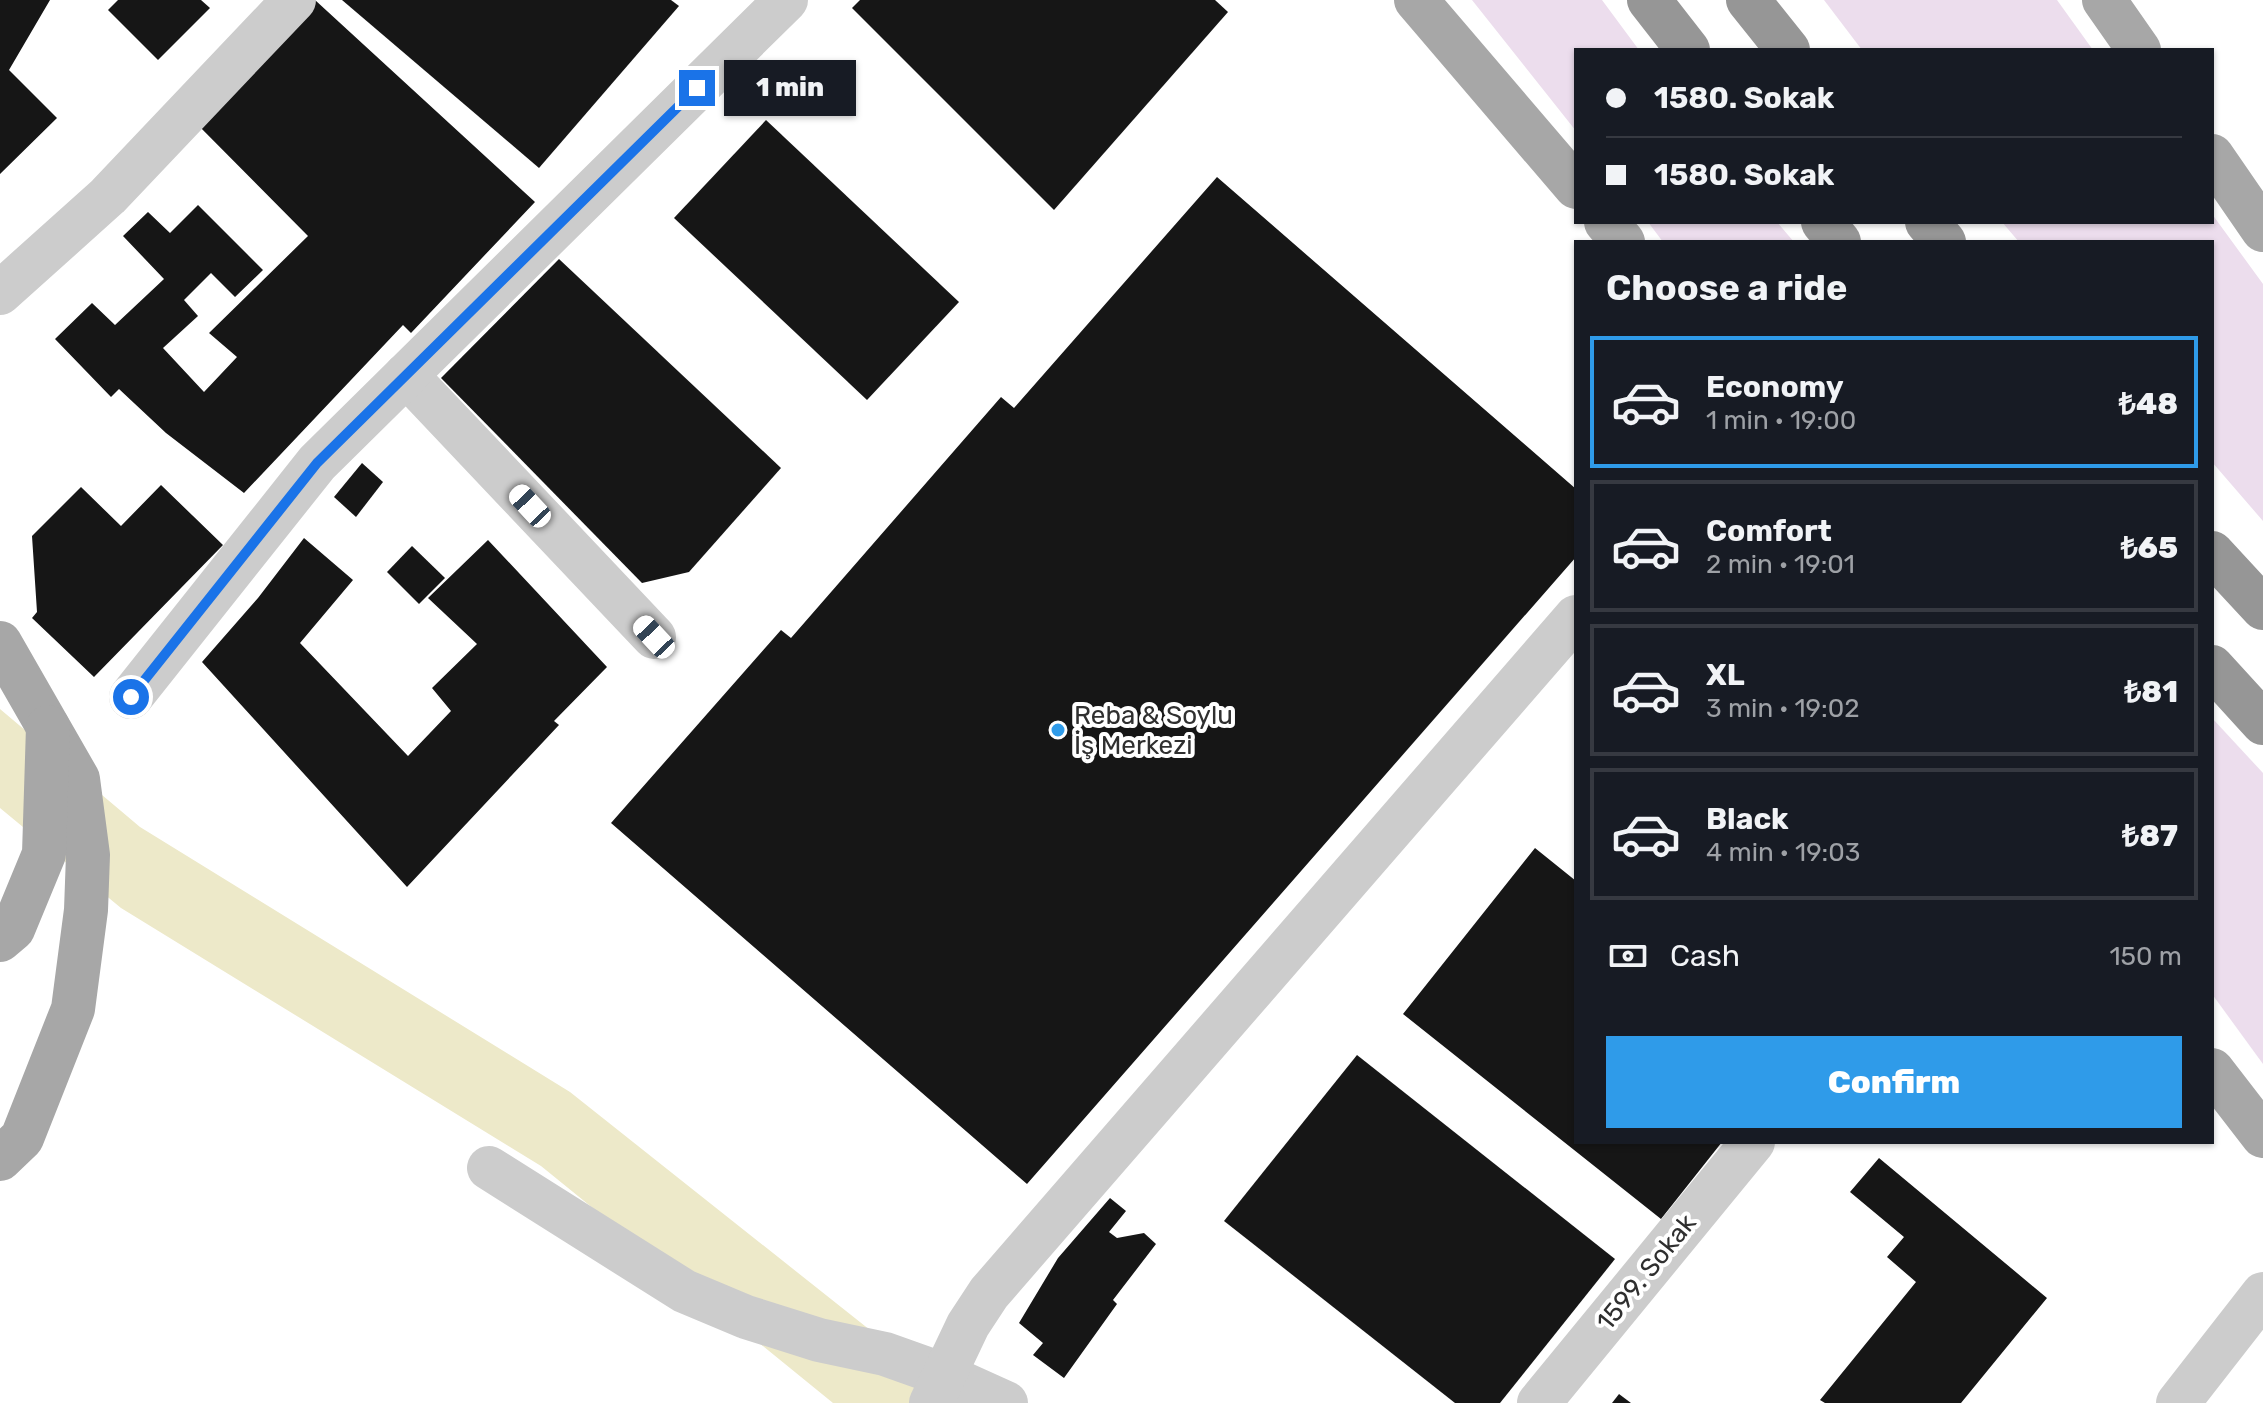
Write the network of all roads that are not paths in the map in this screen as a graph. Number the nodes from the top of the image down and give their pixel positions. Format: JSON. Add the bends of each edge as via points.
{"nodes":[{"id":1,"x":294,"y":0,"type":"edge"},
{"id":2,"x":786,"y":0,"type":"edge"},
{"id":3,"x":1416,"y":0,"type":"edge"},
{"id":4,"x":1649,"y":0,"type":"edge"},
{"id":5,"x":1748,"y":0,"type":"edge"},
{"id":6,"x":2104,"y":0,"type":"edge"},
{"id":7,"x":1686,"y":48,"type":"edge"},
{"id":8,"x":1786,"y":48,"type":"edge"},
{"id":9,"x":2138,"y":48,"type":"edge"},
{"id":10,"x":2214,"y":159,"type":"edge"},
{"id":11,"x":1574,"y":185,"type":"edge"},
{"id":12,"x":1608,"y":224,"type":"edge"},
{"id":13,"x":1825,"y":224,"type":"edge"},
{"id":14,"x":1929,"y":224,"type":"edge"},
{"id":15,"x":2263,"y":230,"type":"edge"},
{"id":16,"x":1621,"y":240,"type":"edge"},
{"id":17,"x":1837,"y":240,"type":"edge"},
{"id":18,"x":1942,"y":240,"type":"edge"},
{"id":19,"x":0,"y":293,"type":"edge"},
{"id":20,"x":406,"y":375,"type":"junction"},
{"id":21,"x":2214,"y":555,"type":"edge"},
{"id":22,"x":2263,"y":608,"type":"edge"},
{"id":23,"x":1574,"y":619,"type":"edge"},
{"id":24,"x":654,"y":637,"type":"dead end"},
{"id":25,"x":0,"y":643,"type":"edge"},
{"id":26,"x":2214,"y":669,"type":"edge"},
{"id":27,"x":131,"y":697,"type":"dead end"},
{"id":28,"x":2263,"y":723,"type":"edge"},
{"id":29,"x":48,"y":727,"type":"junction"},
{"id":30,"x":0,"y":940,"type":"edge"},
{"id":31,"x":2214,"y":1073,"type":"edge"},
{"id":32,"x":2263,"y":1136,"type":"edge"},
{"id":33,"x":1751,"y":1144,"type":"edge"},
{"id":34,"x":0,"y":1159,"type":"edge"},
{"id":35,"x":489,"y":1168,"type":"dead end"},
{"id":36,"x":2263,"y":1294,"type":"edge"},
{"id":37,"x":937,"y":1389,"type":"edge"},
{"id":38,"x":1006,"y":1403,"type":"edge"},
{"id":39,"x":1539,"y":1403,"type":"edge"},
{"id":40,"x":2178,"y":1403,"type":"edge"}],
"edges":[{"from":1,"to":19,"type":"street","via":[[108,196]]},
{"from":2,"to":20,"type":"street"},
{"from":3,"to":11,"type":"main road"},
{"from":4,"to":7,"type":"highway"},
{"from":5,"to":8,"type":"highway"},
{"from":6,"to":9,"type":"main road"},
{"from":10,"to":15,"type":"main road"},
{"from":12,"to":16,"type":"main road"},
{"from":13,"to":17,"type":"highway"},
{"from":14,"to":18,"type":"highway"},
{"from":20,"to":24,"type":"street"},
{"from":20,"to":27,"type":"street","via":[[317,463]]},
{"from":21,"to":22,"type":"highway"},
{"from":23,"to":37,"type":"street","via":[[989,1293]]},
{"from":25,"to":29,"type":"main road"},
{"from":26,"to":28,"type":"highway"},
{"from":29,"to":30,"type":"main road","via":[[44,854],[13,929]]},
{"from":29,"to":34,"type":"main road","via":[[78,779],[88,855],[86,910],[73,1009],[22,1138]]},
{"from":31,"to":32,"type":"main road"},
{"from":33,"to":39,"type":"street","name":"1599. Sokak"},
{"from":35,"to":37,"type":"street","via":[[684,1291],[819,1340],[885,1354]]},
{"from":36,"to":40,"type":"street"},
{"from":37,"to":38,"type":"street"}]}
